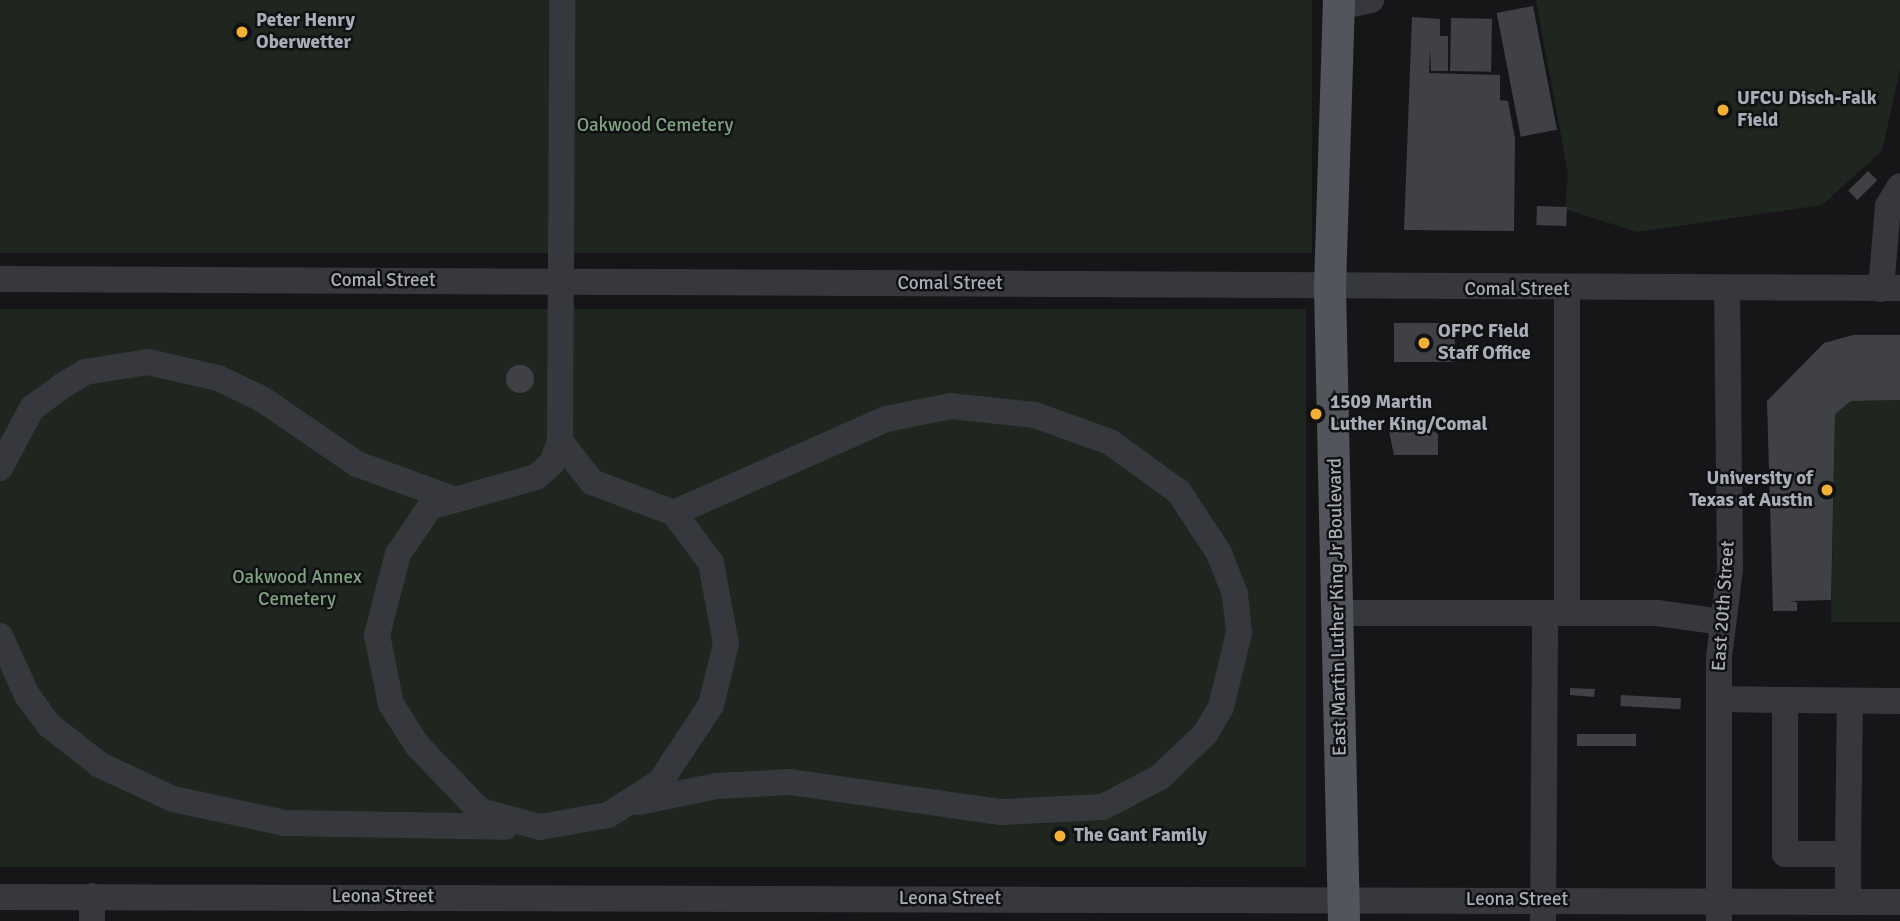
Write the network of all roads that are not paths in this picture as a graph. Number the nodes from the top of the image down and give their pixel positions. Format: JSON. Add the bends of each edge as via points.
{"nodes":[{"id":1,"x":562,"y":0,"type":"edge"},
{"id":2,"x":1371,"y":0,"type":"edge"},
{"id":3,"x":1338,"y":4,"type":"edge"},
{"id":4,"x":1900,"y":186,"type":"edge"},
{"id":5,"x":0,"y":279,"type":"edge"},
{"id":6,"x":561,"y":282,"type":"junction"},
{"id":7,"x":1890,"y":288,"type":"edge"},
{"id":8,"x":1330,"y":289,"type":"junction"},
{"id":9,"x":1567,"y":290,"type":"junction"},
{"id":10,"x":1727,"y":290,"type":"junction"},
{"id":11,"x":560,"y":441,"type":"junction"},
{"id":12,"x":0,"y":468,"type":"edge"},
{"id":13,"x":450,"y":498,"type":"junction"},
{"id":14,"x":674,"y":513,"type":"junction"},
{"id":15,"x":1340,"y":613,"type":"junction"},
{"id":16,"x":1556,"y":613,"type":"junction"},
{"id":17,"x":1723,"y":622,"type":"junction"},
{"id":18,"x":0,"y":636,"type":"edge"},
{"id":19,"x":1719,"y":699,"type":"junction"},
{"id":20,"x":1785,"y":700,"type":"junction"},
{"id":21,"x":1850,"y":701,"type":"junction"},
{"id":22,"x":1900,"y":701,"type":"edge"},
{"id":23,"x":624,"y":806,"type":"junction"},
{"id":24,"x":540,"y":827,"type":"junction"},
{"id":25,"x":1848,"y":854,"type":"junction"},
{"id":26,"x":0,"y":897,"type":"edge"},
{"id":27,"x":1848,"y":902,"type":"junction"},
{"id":28,"x":1900,"y":902,"type":"edge"},
{"id":29,"x":92,"y":909,"type":"edge"},
{"id":30,"x":275,"y":909,"type":"edge"},
{"id":31,"x":461,"y":909,"type":"edge"},
{"id":32,"x":641,"y":909,"type":"edge"},
{"id":33,"x":819,"y":910,"type":"edge"},
{"id":34,"x":1001,"y":910,"type":"edge"},
{"id":35,"x":1176,"y":910,"type":"edge"},
{"id":36,"x":1343,"y":910,"type":"edge"},
{"id":37,"x":1543,"y":910,"type":"edge"},
{"id":38,"x":1719,"y":911,"type":"edge"}],
"edges":[{"from":1,"to":6,"type":"street"},
{"from":2,"to":3,"type":"street"},
{"from":3,"to":8,"type":"main road","name":"East Martin Luther King Jr Boulevard"},
{"from":4,"to":7,"type":"street","via":[[1888,206]]},
{"from":5,"to":6,"type":"street","name":"Comal Street"},
{"from":6,"to":8,"type":"street","name":"Comal Street"},
{"from":6,"to":11,"type":"street"},
{"from":7,"to":10,"type":"street","name":"Comal Street"},
{"from":8,"to":9,"type":"street","name":"Comal Street"},
{"from":8,"to":15,"type":"main road","name":"East Martin Luther King Jr Boulevard"},
{"from":9,"to":10,"type":"street","name":"Comal Street"},
{"from":9,"to":16,"type":"street"},
{"from":10,"to":17,"type":"street","name":"East 20th Street","via":[[1730,569]]},
{"from":11,"to":13,"type":"street","via":[[552,463],[536,477]]},
{"from":11,"to":14,"type":"street","via":[[592,482]]},
{"from":12,"to":13,"type":"street","via":[[32,408],[62,386],[85,372],[148,362],[218,378],[262,399],[357,464]]},
{"from":13,"to":24,"type":"street","via":[[429,507],[387,582],[377,635],[383,681],[417,745],[480,811]]},
{"from":14,"to":23,"type":"street","via":[[711,563],[726,644],[711,705],[694,733],[660,782]]},
{"from":14,"to":23,"type":"street","via":[[886,419],[951,406],[1035,415],[1110,442],[1179,492],[1219,553],[1235,594],[1236,656],[1221,707],[1185,758],[1103,807],[1001,812],[790,782],[716,786]]},
{"from":15,"to":16,"type":"street"},
{"from":15,"to":36,"type":"main road","name":"East Martin Luther King Jr Boulevard"},
{"from":16,"to":17,"type":"street","via":[[1657,613]]},
{"from":16,"to":37,"type":"street"},
{"from":17,"to":19,"type":"street","name":"East 20th Street"},
{"from":18,"to":24,"type":"street","via":[[27,695],[49,724],[100,765],[173,799],[217,813],[307,825]]},
{"from":19,"to":20,"type":"street"},
{"from":19,"to":38,"type":"street","name":"East 20th Street"},
{"from":20,"to":21,"type":"street"},
{"from":20,"to":25,"type":"street","via":[[1785,854]]},
{"from":21,"to":22,"type":"street"},
{"from":21,"to":25,"type":"street"},
{"from":23,"to":24,"type":"street","via":[[586,821]]},
{"from":25,"to":27,"type":"street"},
{"from":26,"to":29,"type":"street","name":"Leona Street"},
{"from":27,"to":28,"type":"street","name":"Leona Street"},
{"from":27,"to":38,"type":"street","name":"Leona Street"},
{"from":29,"to":30,"type":"street","name":"Leona Street"},
{"from":30,"to":31,"type":"street","name":"Leona Street"},
{"from":31,"to":32,"type":"street","name":"Leona Street"},
{"from":32,"to":33,"type":"street","name":"Leona Street"},
{"from":33,"to":34,"type":"street","name":"Leona Street"},
{"from":34,"to":35,"type":"street","name":"Leona Street"},
{"from":35,"to":36,"type":"street","name":"Leona Street"},
{"from":36,"to":37,"type":"street","name":"Leona Street"},
{"from":37,"to":38,"type":"street","name":"Leona Street"}]}
